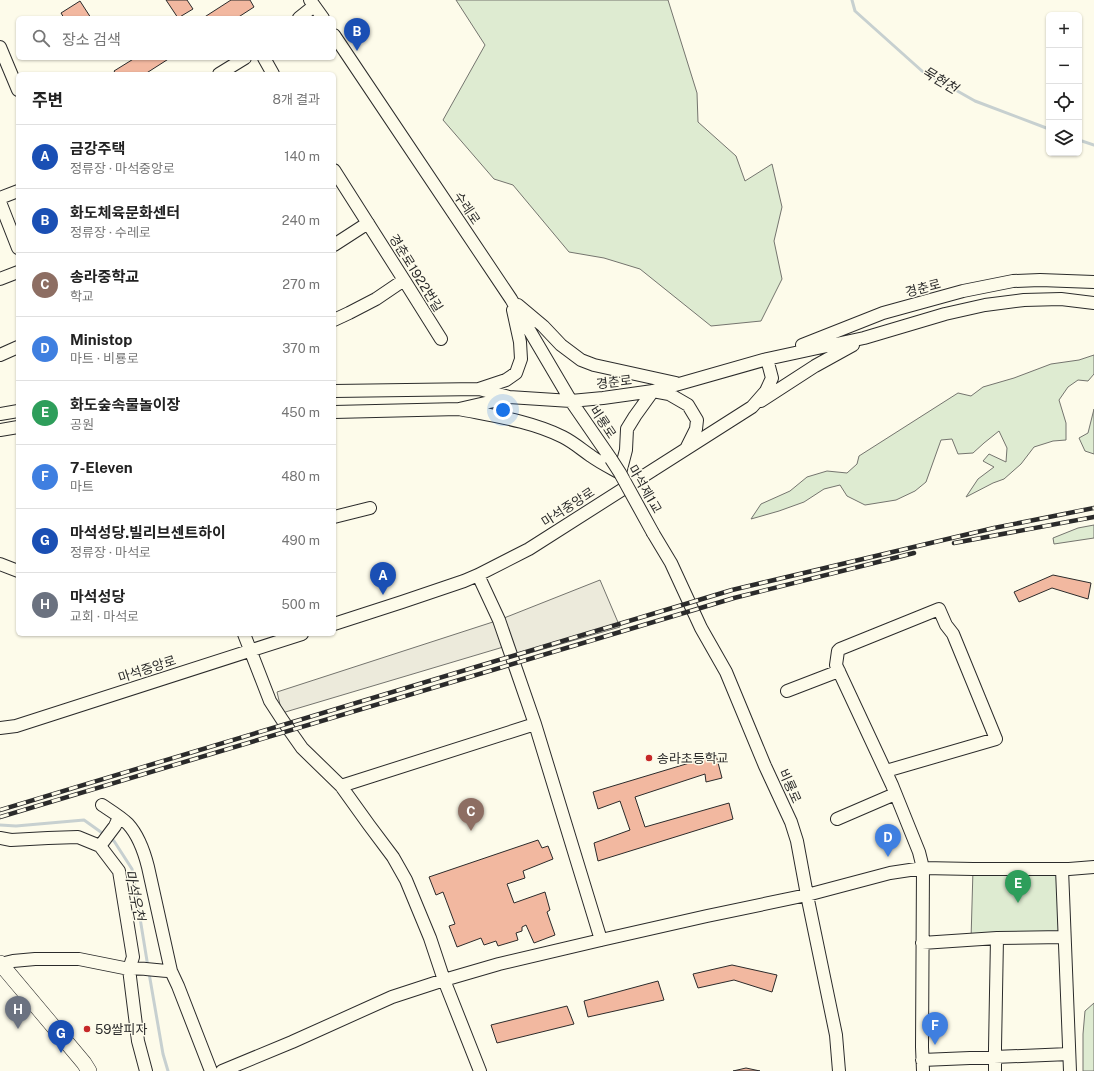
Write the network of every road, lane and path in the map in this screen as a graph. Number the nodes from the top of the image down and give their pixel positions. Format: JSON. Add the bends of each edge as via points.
{"nodes":[{"id":1,"x":312,"y":3,"type":"edge"},
{"id":2,"x":301,"y":16,"type":"edge"},
{"id":3,"x":322,"y":16,"type":"edge"},
{"id":4,"x":336,"y":38,"type":"edge"},
{"id":5,"x":0,"y":47,"type":"edge"},
{"id":6,"x":242,"y":60,"type":"edge"},
{"id":7,"x":265,"y":60,"type":"edge"},
{"id":8,"x":223,"y":72,"type":"edge"},
{"id":9,"x":273,"y":72,"type":"edge"},
{"id":10,"x":16,"y":85,"type":"edge"},
{"id":11,"x":336,"y":173,"type":"edge"},
{"id":12,"x":16,"y":192,"type":"edge"},
{"id":13,"x":0,"y":198,"type":"edge"},
{"id":14,"x":0,"y":202,"type":"edge"},
{"id":15,"x":368,"y":222,"type":"junction"},
{"id":16,"x":16,"y":243,"type":"edge"},
{"id":17,"x":336,"y":244,"type":"edge"},
{"id":18,"x":16,"y":273,"type":"edge"},
{"id":19,"x":0,"y":279,"type":"edge"},
{"id":20,"x":404,"y":280,"type":"junction"},
{"id":21,"x":1094,"y":282,"type":"edge"},
{"id":22,"x":511,"y":299,"type":"junction"},
{"id":23,"x":1094,"y":303,"type":"edge"},
{"id":24,"x":336,"y":319,"type":"edge"},
{"id":25,"x":864,"y":338,"type":"junction"},
{"id":26,"x":441,"y":339,"type":"dead end"},
{"id":27,"x":16,"y":348,"type":"edge"},
{"id":28,"x":0,"y":355,"type":"edge"},
{"id":29,"x":767,"y":359,"type":"junction"},
{"id":30,"x":679,"y":384,"type":"junction"},
{"id":31,"x":478,"y":389,"type":"junction"},
{"id":32,"x":336,"y":391,"type":"edge"},
{"id":33,"x":653,"y":391,"type":"junction"},
{"id":34,"x":508,"y":398,"type":"junction"},
{"id":35,"x":571,"y":401,"type":"junction"},
{"id":36,"x":752,"y":407,"type":"junction"},
{"id":37,"x":459,"y":409,"type":"junction"},
{"id":38,"x":16,"y":411,"type":"edge"},
{"id":39,"x":336,"y":412,"type":"edge"},
{"id":40,"x":0,"y":414,"type":"edge"},
{"id":41,"x":16,"y":427,"type":"edge"},
{"id":42,"x":0,"y":430,"type":"edge"},
{"id":43,"x":686,"y":448,"type":"junction"},
{"id":44,"x":611,"y":459,"type":"joint"},
{"id":45,"x":620,"y":473,"type":"junction"},
{"id":46,"x":370,"y":508,"type":"dead end"},
{"id":47,"x":336,"y":516,"type":"edge"},
{"id":48,"x":653,"y":533,"type":"joint"},
{"id":49,"x":0,"y":564,"type":"edge"},
{"id":50,"x":16,"y":570,"type":"edge"},
{"id":51,"x":478,"y":575,"type":"junction"},
{"id":52,"x":336,"y":623,"type":"edge"},
{"id":53,"x":245,"y":636,"type":"edge"},
{"id":54,"x":296,"y":636,"type":"edge"},
{"id":55,"x":250,"y":651,"type":"junction"},
{"id":56,"x":839,"y":672,"type":"junction"},
{"id":57,"x":787,"y":691,"type":"dead end"},
{"id":58,"x":535,"y":724,"type":"junction"},
{"id":59,"x":0,"y":728,"type":"edge"},
{"id":60,"x":886,"y":772,"type":"junction"},
{"id":61,"x":340,"y":786,"type":"junction"},
{"id":62,"x":895,"y":794,"type":"junction"},
{"id":63,"x":102,"y":805,"type":"dead end"},
{"id":64,"x":837,"y":818,"type":"dead end"},
{"id":65,"x":117,"y":821,"type":"junction"},
{"id":66,"x":0,"y":838,"type":"edge"},
{"id":67,"x":101,"y":844,"type":"junction"},
{"id":68,"x":1094,"y":867,"type":"edge"},
{"id":69,"x":923,"y":868,"type":"junction"},
{"id":70,"x":1062,"y":869,"type":"junction"},
{"id":71,"x":807,"y":895,"type":"junction"},
{"id":72,"x":1064,"y":937,"type":"junction"},
{"id":73,"x":997,"y":938,"type":"junction"},
{"id":74,"x":602,"y":940,"type":"junction"},
{"id":75,"x":922,"y":943,"type":"junction"},
{"id":76,"x":0,"y":964,"type":"edge"},
{"id":77,"x":132,"y":968,"type":"junction"},
{"id":78,"x":166,"y":971,"type":"junction"},
{"id":79,"x":444,"y":980,"type":"junction"},
{"id":80,"x":1069,"y":1054,"type":"junction"},
{"id":81,"x":995,"y":1058,"type":"junction"},
{"id":82,"x":923,"y":1066,"type":"edge"},
{"id":83,"x":89,"y":1071,"type":"edge"},
{"id":84,"x":146,"y":1071,"type":"edge"},
{"id":85,"x":211,"y":1071,"type":"edge"},
{"id":86,"x":222,"y":1071,"type":"edge"},
{"id":87,"x":480,"y":1071,"type":"edge"},
{"id":88,"x":839,"y":1071,"type":"edge"},
{"id":89,"x":996,"y":1071,"type":"edge"},
{"id":90,"x":1070,"y":1071,"type":"edge"}],
"edges":[{"from":1,"to":2,"type":"street"},
{"from":1,"to":3,"type":"street"},
{"from":4,"to":22,"type":"street","name":"수레로"},
{"from":5,"to":10,"type":"street"},
{"from":6,"to":8,"type":"street"},
{"from":7,"to":9,"type":"street"},
{"from":11,"to":15,"type":"street","name":"경춘로1922번길"},
{"from":12,"to":13,"type":"street"},
{"from":14,"to":16,"type":"street"},
{"from":15,"to":17,"type":"street"},
{"from":15,"to":20,"type":"street","name":"경춘로1922번길"},
{"from":18,"to":19,"type":"street"},
{"from":20,"to":24,"type":"street","via":[[376,299]]},
{"from":20,"to":26,"type":"street","name":"경춘로1922번길"},
{"from":21,"to":29,"type":"street","name":"경춘로","via":[[1013,281],[963,291],[883,313]]},
{"from":22,"to":30,"type":"street","via":[[581,360]]},
{"from":22,"to":31,"type":"street","via":[[520,342],[521,359],[516,373],[506,380]]},
{"from":22,"to":35,"type":"street","name":"수레로"},
{"from":23,"to":25,"type":"street","name":"경춘로","via":[[1061,299],[985,305]]},
{"from":25,"to":29,"type":"street","name":"경춘로"},
{"from":25,"to":36,"type":"street"},
{"from":27,"to":28,"type":"street"},
{"from":29,"to":30,"type":"street","name":"경춘로"},
{"from":29,"to":36,"type":"street","name":"마석중앙로","via":[[772,378],[766,391]]},
{"from":30,"to":33,"type":"street","name":"경춘로"},
{"from":31,"to":32,"type":"street","name":"경춘로"},
{"from":31,"to":34,"type":"street","name":"경춘로"},
{"from":33,"to":35,"type":"street","name":"경춘로"},
{"from":33,"to":43,"type":"street","via":[[669,394],[688,405],[697,420],[696,429]]},
{"from":33,"to":45,"type":"street","via":[[627,429],[626,450]]},
{"from":34,"to":35,"type":"street","name":"경춘로"},
{"from":34,"to":37,"type":"street","name":"경춘로"},
{"from":35,"to":44,"type":"street","name":"비룡로"},
{"from":36,"to":43,"type":"street","name":"마석중앙로"},
{"from":37,"to":39,"type":"street","name":"경춘로"},
{"from":37,"to":45,"type":"street","via":[[518,421],[562,436],[591,457]]},
{"from":38,"to":40,"type":"street"},
{"from":41,"to":42,"type":"street"},
{"from":43,"to":51,"type":"street","name":"마석중앙로","via":[[528,549]]},
{"from":44,"to":45,"type":"street","name":"마석제1교","bridge":true},
{"from":45,"to":48,"type":"street","name":"마석제1교","bridge":true},
{"from":46,"to":47,"type":"street"},
{"from":48,"to":71,"type":"street","name":"비룡로","via":[[726,672],[791,822]]},
{"from":49,"to":50,"type":"street"},
{"from":51,"to":52,"type":"street","name":"마석중앙로"},
{"from":51,"to":58,"type":"street","via":[[499,620]]},
{"from":53,"to":55,"type":"street"},
{"from":54,"to":55,"type":"street","name":"마석중앙로"},
{"from":55,"to":59,"type":"street","name":"마석중앙로","via":[[16,726]]},
{"from":55,"to":61,"type":"street","via":[[270,701],[282,721],[302,748]]},
{"from":56,"to":57,"type":"street"},
{"from":56,"to":60,"type":"street"},
{"from":56,"to":60,"type":"street","via":[[836,660],[840,649],[939,609],[953,634],[996,739]]},
{"from":58,"to":61,"type":"street"},
{"from":58,"to":74,"type":"street"},
{"from":60,"to":62,"type":"street"},
{"from":61,"to":79,"type":"street","via":[[393,856],[406,880]]},
{"from":62,"to":64,"type":"street"},
{"from":62,"to":69,"type":"street"},
{"from":63,"to":65,"type":"street"},
{"from":65,"to":67,"type":"street"},
{"from":65,"to":78,"type":"street","via":[[128,824],[144,850]]},
{"from":66,"to":67,"type":"street","via":[[11,840],[78,837]]},
{"from":67,"to":77,"type":"street","via":[[119,871],[133,957]]},
{"from":68,"to":70,"type":"street"},
{"from":69,"to":70,"type":"street"},
{"from":69,"to":71,"type":"street","via":[[890,873]]},
{"from":69,"to":75,"type":"street"},
{"from":70,"to":72,"type":"street"},
{"from":71,"to":74,"type":"street"},
{"from":71,"to":88,"type":"street","name":"비룡로","via":[[836,1035]]},
{"from":72,"to":73,"type":"street"},
{"from":72,"to":80,"type":"street"},
{"from":73,"to":75,"type":"street"},
{"from":73,"to":81,"type":"street"},
{"from":74,"to":79,"type":"street","via":[[499,964]]},
{"from":75,"to":82,"type":"street"},
{"from":76,"to":77,"type":"street","via":[[35,959],[79,959]]},
{"from":76,"to":83,"type":"main road"},
{"from":77,"to":78,"type":"street"},
{"from":77,"to":84,"type":"street","via":[[138,1041]]},
{"from":78,"to":85,"type":"street","via":[[178,986]]},
{"from":79,"to":86,"type":"street","via":[[392,997]]},
{"from":79,"to":87,"type":"street"},
{"from":80,"to":81,"type":"street"},
{"from":80,"to":90,"type":"street"},
{"from":81,"to":82,"type":"street"},
{"from":81,"to":89,"type":"street"}]}
